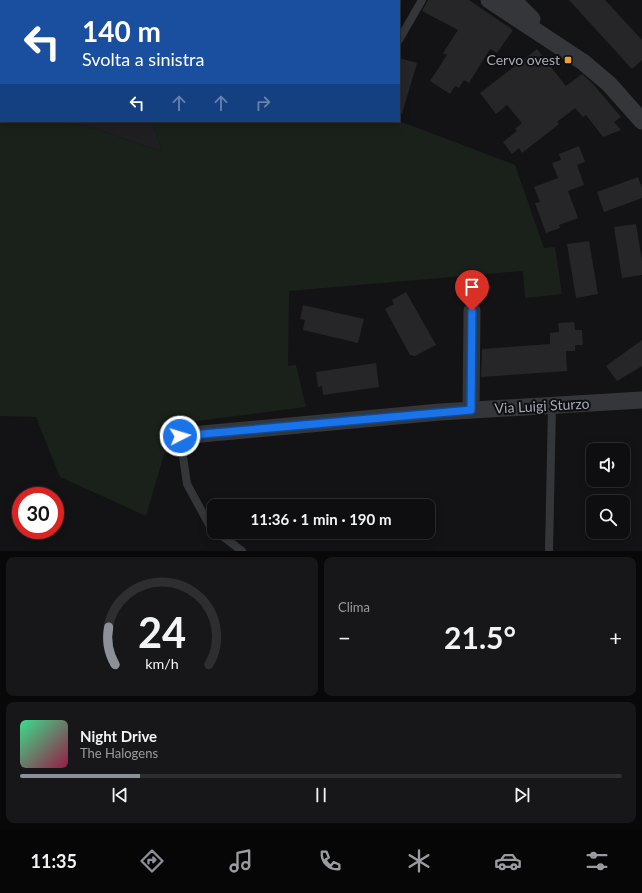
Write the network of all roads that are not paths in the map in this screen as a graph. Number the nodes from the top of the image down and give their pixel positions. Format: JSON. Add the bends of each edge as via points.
{"nodes":[{"id":1,"x":422,"y":0,"type":"edge"},
{"id":2,"x":489,"y":0,"type":"edge"},
{"id":3,"x":513,"y":0,"type":"edge"},
{"id":4,"x":400,"y":38,"type":"edge"},
{"id":5,"x":553,"y":41,"type":"junction"},
{"id":6,"x":642,"y":121,"type":"edge"},
{"id":7,"x":472,"y":311,"type":"dead end"},
{"id":8,"x":642,"y":400,"type":"edge"},
{"id":9,"x":552,"y":405,"type":"junction"},
{"id":10,"x":471,"y":410,"type":"junction"},
{"id":11,"x":180,"y":436,"type":"joint"},
{"id":12,"x":207,"y":521,"type":"edge"},
{"id":13,"x":226,"y":539,"type":"edge"},
{"id":14,"x":242,"y":551,"type":"edge"},
{"id":15,"x":549,"y":551,"type":"edge"}],
"edges":[{"from":1,"to":4,"type":"lane"},
{"from":2,"to":5,"type":"street"},
{"from":3,"to":5,"type":"street"},
{"from":5,"to":6,"type":"street","via":[[609,84]]},
{"from":7,"to":10,"type":"street"},
{"from":8,"to":9,"type":"street","name":"Via Luigi Sturzo"},
{"from":9,"to":10,"type":"street","name":"Via Luigi Sturzo"},
{"from":9,"to":15,"type":"lane"},
{"from":10,"to":11,"type":"street","name":"Via Luigi Sturzo"},
{"from":11,"to":12,"type":"lane","via":[[187,484]]},
{"from":13,"to":14,"type":"lane"}]}
